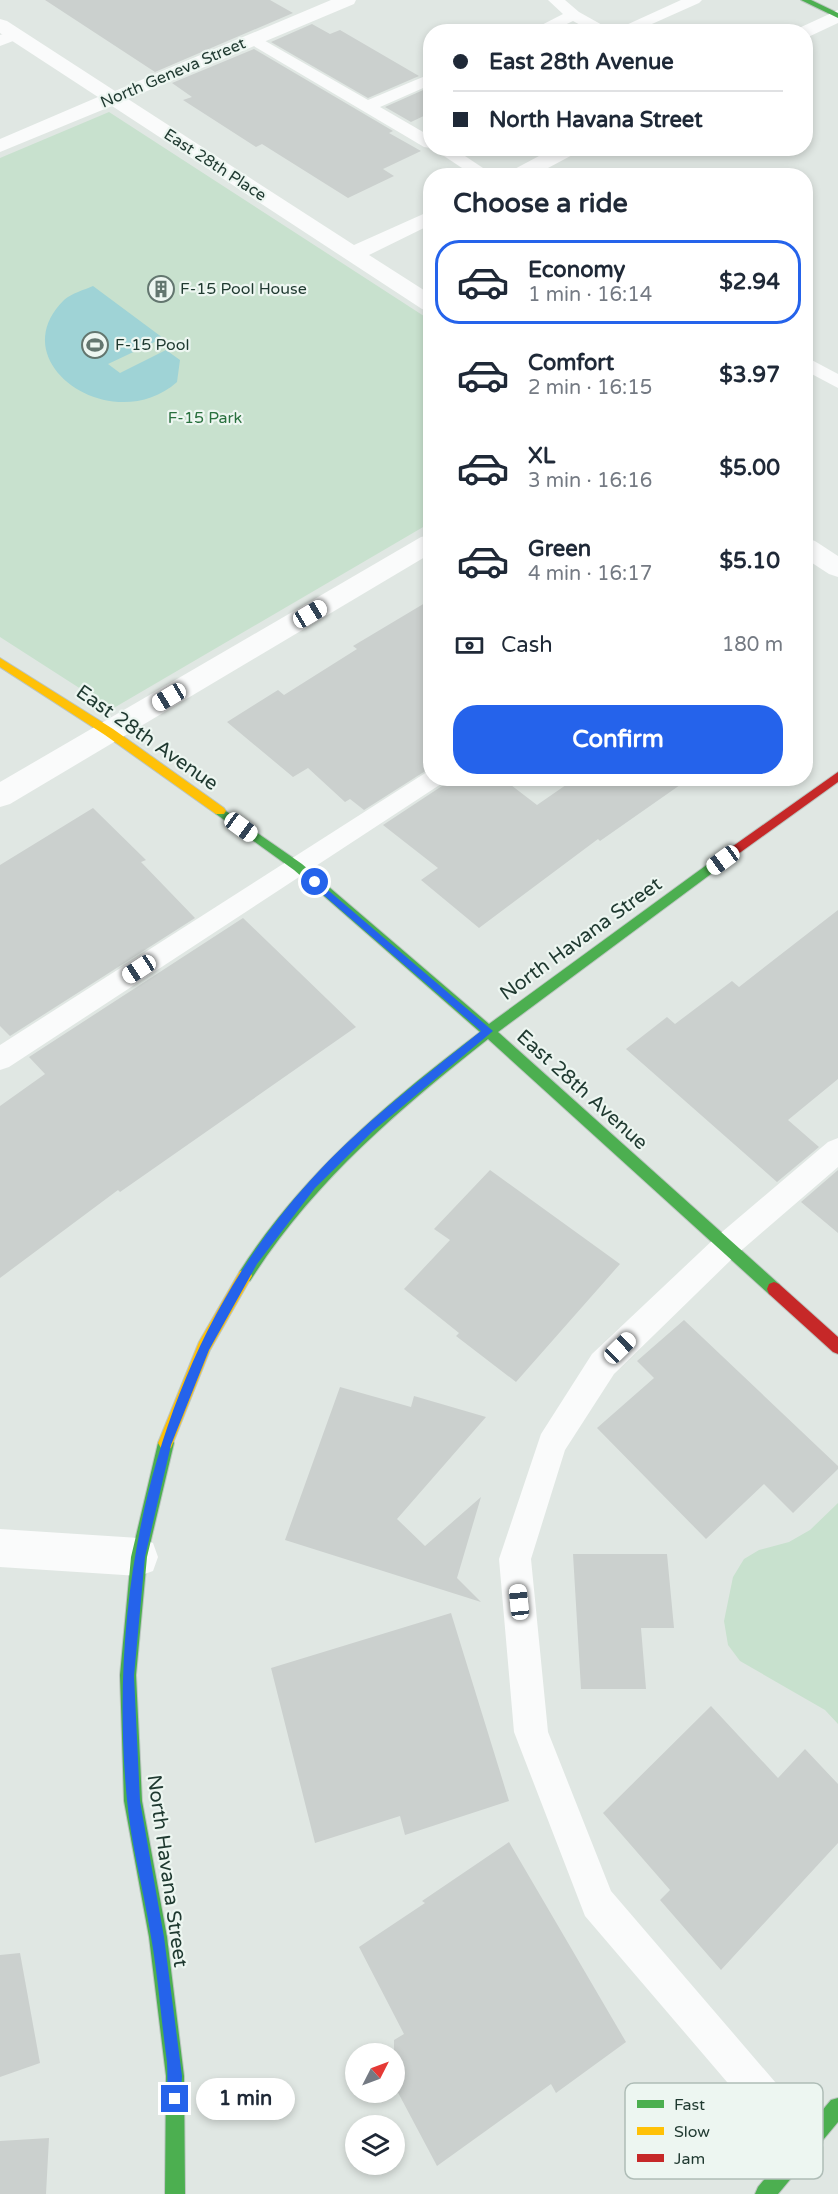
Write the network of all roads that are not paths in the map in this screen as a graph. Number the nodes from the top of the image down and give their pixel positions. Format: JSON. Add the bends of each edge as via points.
{"nodes":[{"id":1,"x":347,"y":0,"type":"edge"},
{"id":2,"x":556,"y":0,"type":"edge"},
{"id":3,"x":652,"y":0,"type":"edge"},
{"id":4,"x":694,"y":0,"type":"edge"},
{"id":5,"x":805,"y":0,"type":"edge"},
{"id":6,"x":669,"y":11,"type":"junction"},
{"id":7,"x":573,"y":15,"type":"junction"},
{"id":8,"x":838,"y":16,"type":"edge"},
{"id":9,"x":553,"y":24,"type":"edge"},
{"id":10,"x":590,"y":24,"type":"edge"},
{"id":11,"x":639,"y":24,"type":"edge"},
{"id":12,"x":813,"y":28,"type":"edge"},
{"id":13,"x":5,"y":34,"type":"edge"},
{"id":14,"x":254,"y":39,"type":"junction"},
{"id":15,"x":423,"y":82,"type":"edge"},
{"id":16,"x":113,"y":99,"type":"junction"},
{"id":17,"x":368,"y":106,"type":"junction"},
{"id":18,"x":423,"y":139,"type":"edge"},
{"id":19,"x":0,"y":146,"type":"edge"},
{"id":20,"x":453,"y":156,"type":"edge"},
{"id":21,"x":555,"y":156,"type":"edge"},
{"id":22,"x":474,"y":168,"type":"edge"},
{"id":23,"x":532,"y":168,"type":"edge"},
{"id":24,"x":423,"y":220,"type":"edge"},
{"id":25,"x":353,"y":254,"type":"junction"},
{"id":26,"x":423,"y":299,"type":"edge"},
{"id":27,"x":813,"y":367,"type":"edge"},
{"id":28,"x":838,"y":382,"type":"edge"},
{"id":29,"x":423,"y":547,"type":"edge"},
{"id":30,"x":813,"y":552,"type":"edge"},
{"id":31,"x":838,"y":568,"type":"edge"},
{"id":32,"x":0,"y":662,"type":"edge"},
{"id":33,"x":108,"y":732,"type":"junction"},
{"id":34,"x":838,"y":776,"type":"edge"},
{"id":35,"x":423,"y":785,"type":"edge"},
{"id":36,"x":0,"y":796,"type":"edge"},
{"id":37,"x":297,"y":867,"type":"junction"},
{"id":38,"x":488,"y":1031,"type":"junction"},
{"id":39,"x":0,"y":1059,"type":"edge"},
{"id":40,"x":838,"y":1150,"type":"edge"},
{"id":41,"x":726,"y":1246,"type":"junction"},
{"id":42,"x":838,"y":1347,"type":"edge"},
{"id":43,"x":0,"y":1548,"type":"edge"},
{"id":44,"x":139,"y":1557,"type":"junction"},
{"id":45,"x":753,"y":2083,"type":"edge"},
{"id":46,"x":838,"y":2107,"type":"edge"},
{"id":47,"x":823,"y":2125,"type":"edge"},
{"id":48,"x":778,"y":2179,"type":"edge"},
{"id":49,"x":175,"y":2194,"type":"edge"},
{"id":50,"x":765,"y":2194,"type":"edge"}],
"edges":[{"from":1,"to":14,"type":"street","name":"North Geneva Street"},
{"from":2,"to":7,"type":"lane"},
{"from":3,"to":6,"type":"lane"},
{"from":4,"to":6,"type":"lane"},
{"from":5,"to":8,"type":"street"},
{"from":6,"to":11,"type":"lane"},
{"from":7,"to":9,"type":"lane"},
{"from":7,"to":10,"type":"lane"},
{"from":8,"to":12,"type":"street"},
{"from":13,"to":16,"type":"street","name":"East 28th Place"},
{"from":14,"to":16,"type":"street","name":"North Geneva Street"},
{"from":14,"to":17,"type":"lane"},
{"from":15,"to":17,"type":"lane"},
{"from":16,"to":19,"type":"street","name":"North Geneva Street"},
{"from":16,"to":25,"type":"street","name":"East 28th Place"},
{"from":17,"to":18,"type":"lane"},
{"from":20,"to":22,"type":"lane"},
{"from":21,"to":23,"type":"street"},
{"from":24,"to":25,"type":"street"},
{"from":25,"to":26,"type":"street","name":"East 28th Place"},
{"from":27,"to":28,"type":"lane"},
{"from":29,"to":33,"type":"street"},
{"from":30,"to":31,"type":"street"},
{"from":32,"to":33,"type":"street","name":"East 28th Avenue"},
{"from":33,"to":36,"type":"street"},
{"from":33,"to":37,"type":"street","name":"East 28th Avenue"},
{"from":34,"to":38,"type":"street","name":"North Havana Street"},
{"from":35,"to":37,"type":"lane"},
{"from":37,"to":38,"type":"street","name":"East 28th Avenue"},
{"from":37,"to":39,"type":"lane"},
{"from":38,"to":41,"type":"street","name":"East 28th Avenue"},
{"from":38,"to":44,"type":"street","name":"North Havana Street","via":[[369,1128],[312,1185],[254,1261],[204,1347],[165,1445]]},
{"from":40,"to":41,"type":"lane"},
{"from":41,"to":42,"type":"street","name":"East 28th Avenue"},
{"from":41,"to":45,"type":"lane","via":[[603,1364],[552,1444],[515,1559],[531,1732],[598,1903]]},
{"from":43,"to":44,"type":"street"},
{"from":44,"to":49,"type":"street","name":"North Havana Street","via":[[128,1676],[133,1801],[158,1937],[175,2076]]},
{"from":46,"to":47,"type":"street"},
{"from":48,"to":50,"type":"street"}]}
